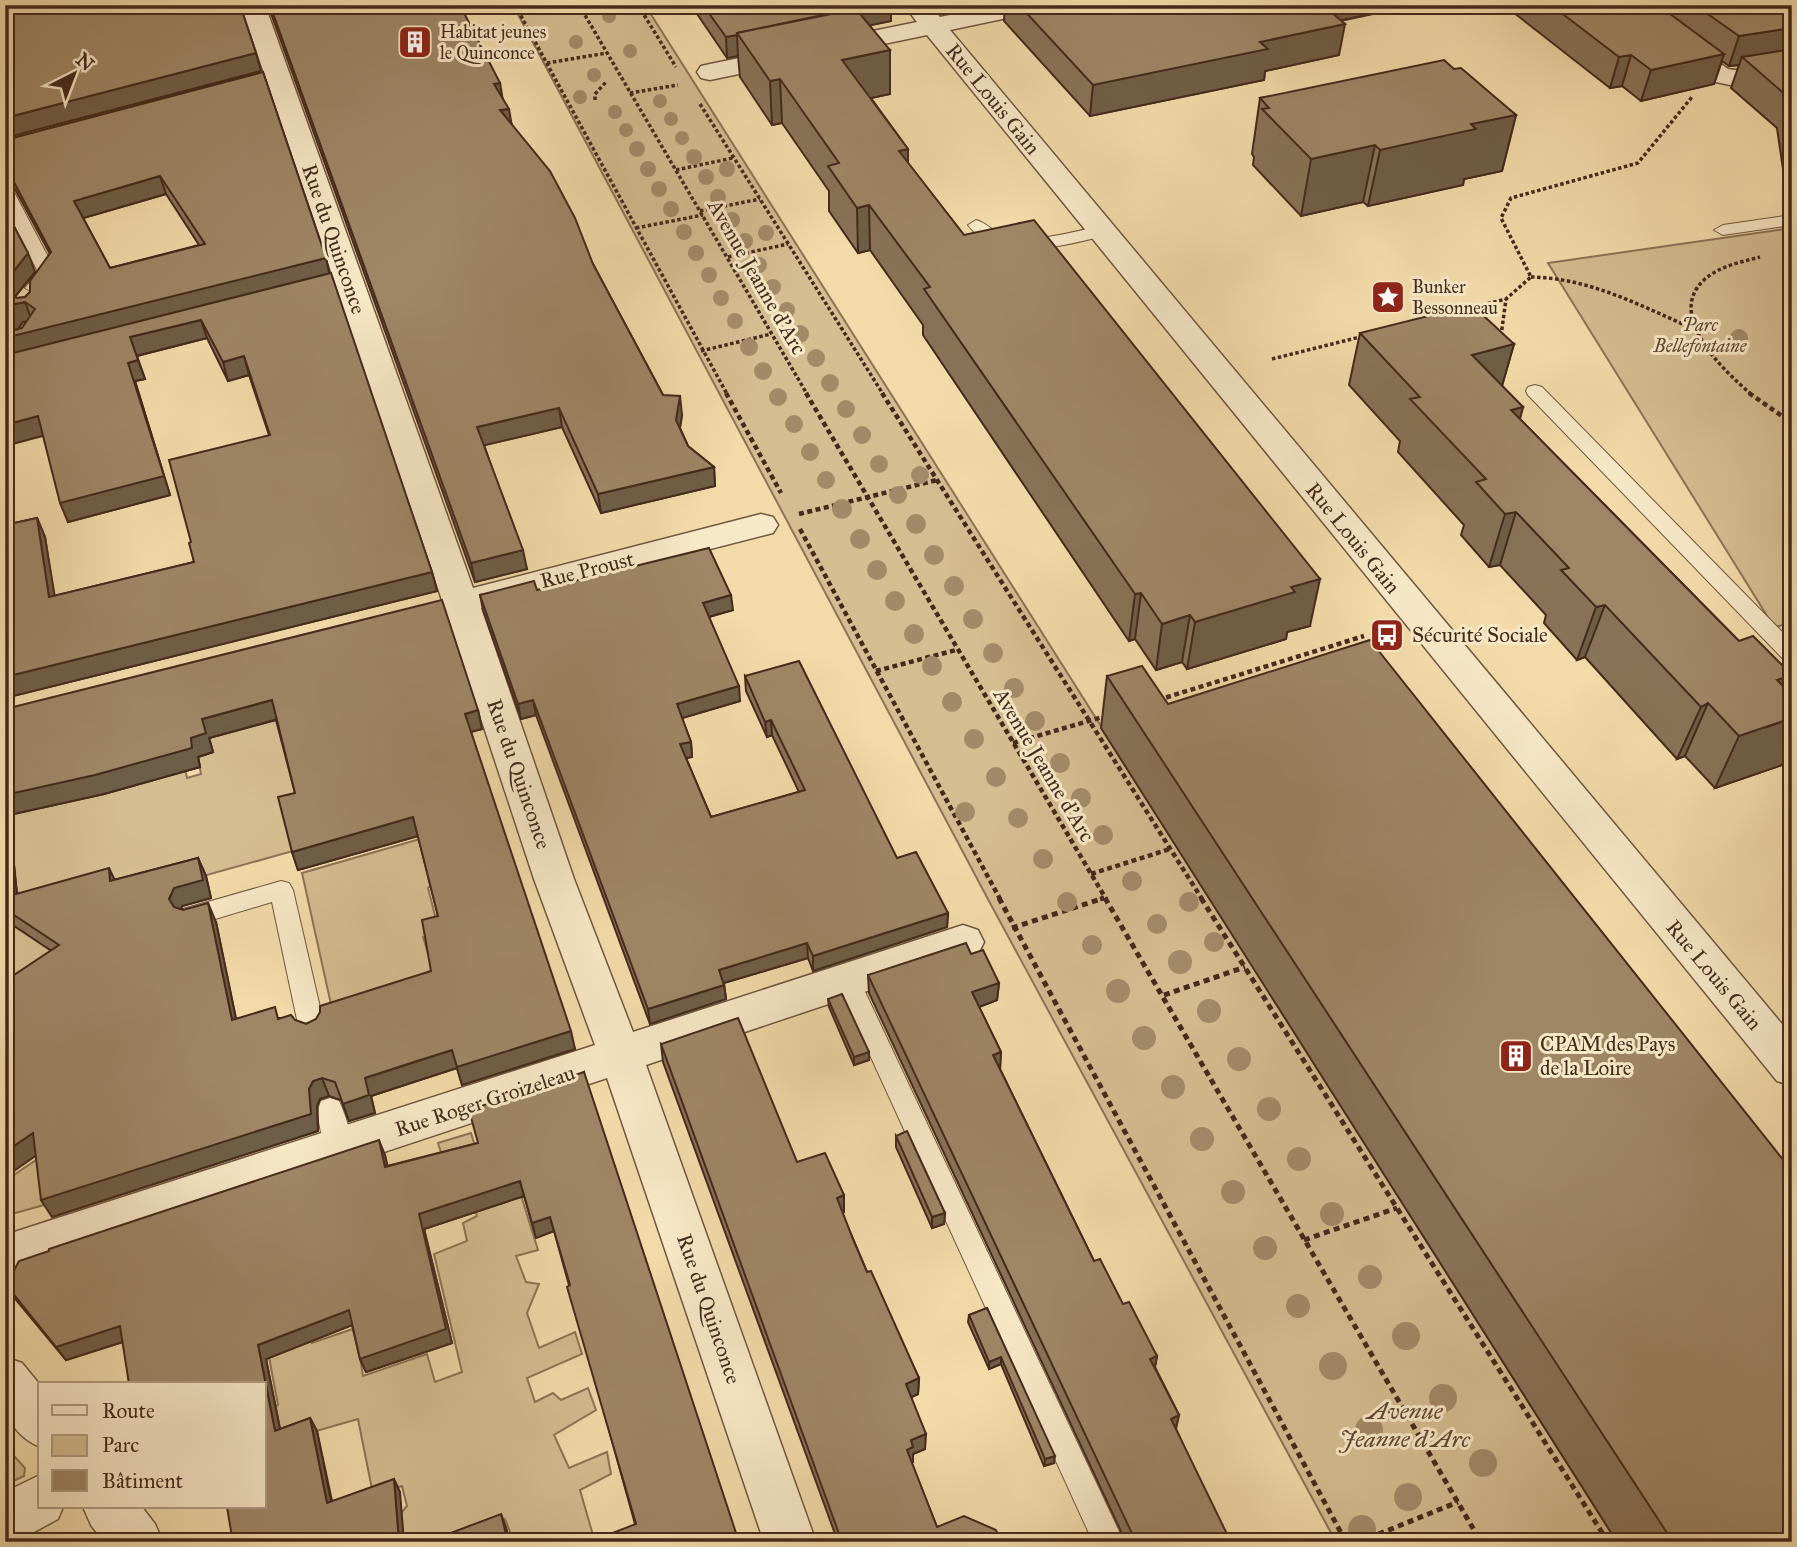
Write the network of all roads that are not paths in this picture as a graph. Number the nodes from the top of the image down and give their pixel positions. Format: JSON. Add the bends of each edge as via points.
{"nodes":[{"id":1,"x":253,"y":5,"type":"edge"},
{"id":2,"x":1037,"y":5,"type":"edge"},
{"id":3,"x":1623,"y":5,"type":"edge"},
{"id":4,"x":925,"y":15,"type":"edge"},
{"id":5,"x":1792,"y":67,"type":"edge"},
{"id":6,"x":710,"y":72,"type":"dead end"},
{"id":7,"x":5,"y":190,"type":"edge"},
{"id":8,"x":1792,"y":220,"type":"edge"},
{"id":9,"x":976,"y":225,"type":"dead end"},
{"id":10,"x":1723,"y":230,"type":"dead end"},
{"id":11,"x":1101,"y":231,"type":"junction"},
{"id":12,"x":25,"y":299,"type":"edge"},
{"id":13,"x":1535,"y":391,"type":"road end"},
{"id":14,"x":780,"y":515,"type":"road end"},
{"id":15,"x":442,"y":606,"type":"junction"},
{"id":16,"x":1792,"y":655,"type":"edge"},
{"id":17,"x":192,"y":916,"type":"edge"},
{"id":18,"x":963,"y":942,"type":"edge"},
{"id":19,"x":848,"y":981,"type":"junction"},
{"id":20,"x":312,"y":1029,"type":"edge"},
{"id":21,"x":621,"y":1056,"type":"junction"},
{"id":22,"x":1792,"y":1068,"type":"edge"},
{"id":23,"x":5,"y":1257,"type":"edge"},
{"id":24,"x":5,"y":1380,"type":"edge"},
{"id":25,"x":38,"y":1421,"type":"edge"},
{"id":26,"x":38,"y":1503,"type":"edge"},
{"id":27,"x":109,"y":1508,"type":"edge"},
{"id":28,"x":5,"y":1520,"type":"edge"},
{"id":29,"x":137,"y":1542,"type":"edge"},
{"id":30,"x":790,"y":1542,"type":"edge"},
{"id":31,"x":1109,"y":1542,"type":"edge"}],
"edges":[{"from":1,"to":15,"type":"street","name":"Rue du Quinconce","via":[[265,80],[338,282]]},
{"from":2,"to":4,"type":"street"},
{"from":3,"to":5,"type":"street","via":[[1720,75],[1735,78]]},
{"from":4,"to":6,"type":"street"},
{"from":4,"to":11,"type":"street","name":"Rue Louis Gain"},
{"from":7,"to":12,"type":"lane","via":[[47,272]]},
{"from":8,"to":10,"type":"lane"},
{"from":9,"to":11,"type":"lane","via":[[989,237],[1012,243]]},
{"from":11,"to":22,"type":"street","name":"Rue Louis Gain"},
{"from":13,"to":16,"type":"lane"},
{"from":14,"to":15,"type":"street","name":"Rue Proust"},
{"from":15,"to":21,"type":"street","name":"Rue du Quinconce"},
{"from":17,"to":20,"type":"lane","via":[[281,890]]},
{"from":18,"to":19,"type":"street","name":"Rue Roger Groizeleau"},
{"from":19,"to":21,"type":"street","name":"Rue Roger Groizeleau"},
{"from":19,"to":31,"type":"lane"},
{"from":21,"to":23,"type":"street","name":"Rue Roger Groizeleau","via":[[334,1129]]},
{"from":21,"to":30,"type":"street","name":"Rue du Quinconce"},
{"from":24,"to":25,"type":"street"},
{"from":26,"to":28,"type":"street"},
{"from":27,"to":29,"type":"street"}]}
